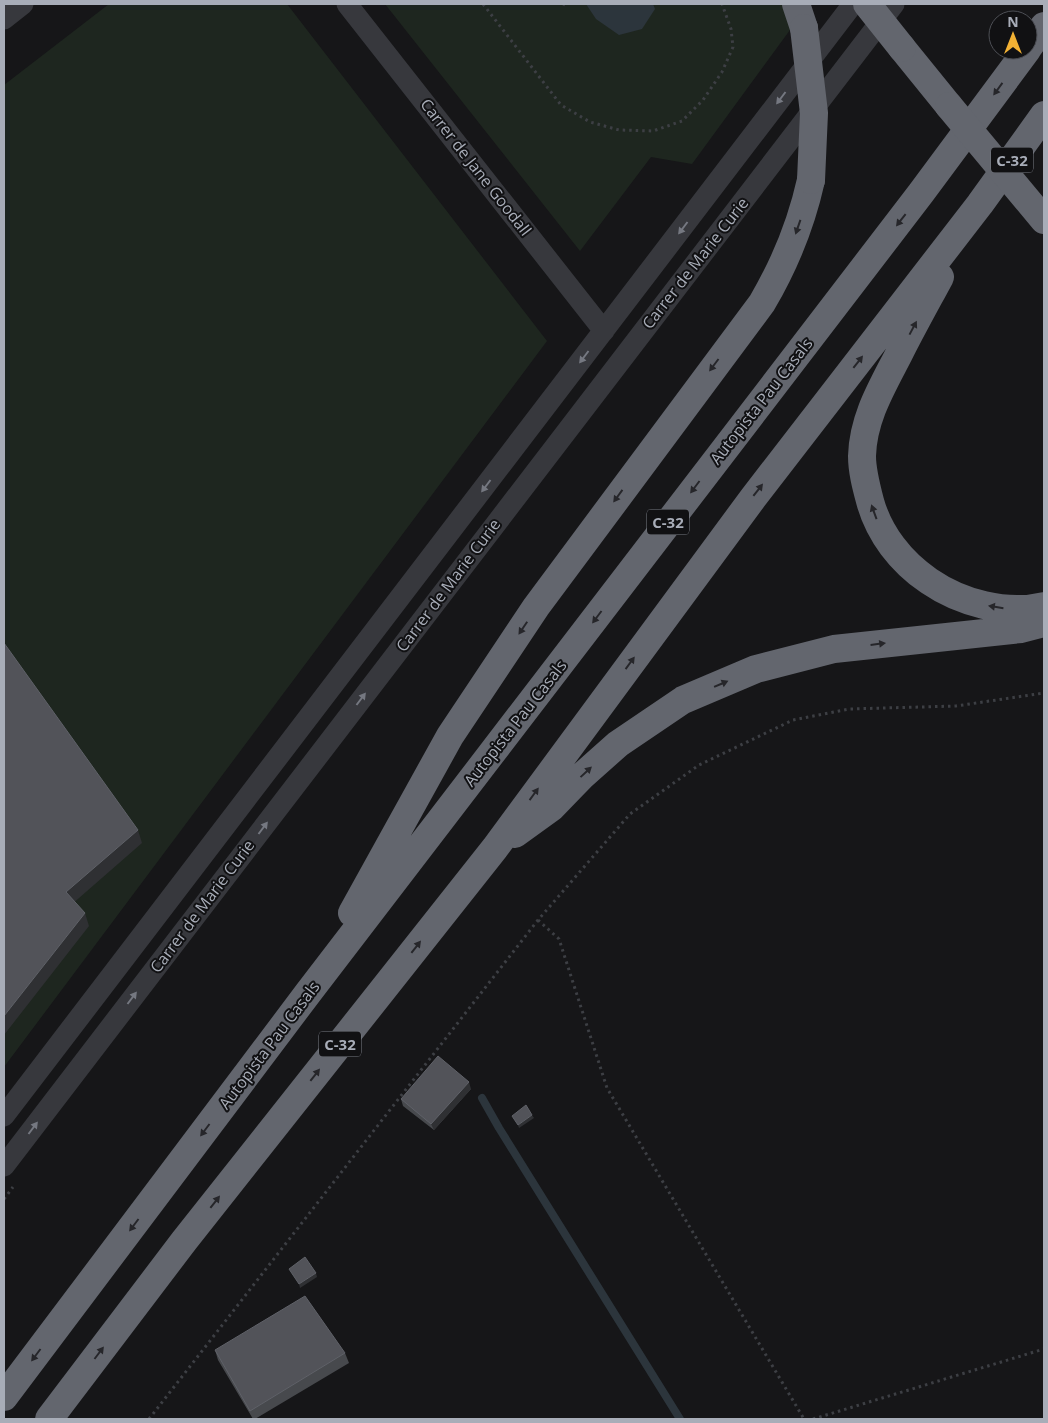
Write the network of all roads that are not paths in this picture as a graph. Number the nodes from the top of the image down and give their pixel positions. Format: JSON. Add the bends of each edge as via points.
{"nodes":[{"id":1,"x":23,"y":4,"type":"edge"},
{"id":2,"x":347,"y":4,"type":"edge"},
{"id":3,"x":853,"y":4,"type":"edge"},
{"id":4,"x":867,"y":4,"type":"edge"},
{"id":5,"x":894,"y":4,"type":"edge"},
{"id":6,"x":800,"y":16,"type":"edge"},
{"id":7,"x":4,"y":19,"type":"edge"},
{"id":8,"x":1019,"y":60,"type":"edge"},
{"id":9,"x":1044,"y":115,"type":"edge"},
{"id":10,"x":980,"y":204,"type":"junction"},
{"id":11,"x":1044,"y":220,"type":"edge"},
{"id":12,"x":604,"y":331,"type":"junction"},
{"id":13,"x":1044,"y":606,"type":"edge"},
{"id":14,"x":1044,"y":624,"type":"edge"},
{"id":15,"x":495,"y":848,"type":"junction"},
{"id":16,"x":308,"y":993,"type":"junction"},
{"id":17,"x":4,"y":1116,"type":"edge"},
{"id":18,"x":4,"y":1166,"type":"edge"},
{"id":19,"x":4,"y":1397,"type":"edge"},
{"id":20,"x":49,"y":1419,"type":"edge"}],
"edges":[{"from":1,"to":7,"type":"street"},
{"from":2,"to":12,"type":"street","name":"Carrer de Jane Goodall"},
{"from":3,"to":12,"type":"street","name":"Carrer de Marie Curie","one_way":true},
{"from":4,"to":11,"type":"highway","bridge":true},
{"from":18,"to":5,"type":"street","name":"Carrer de Marie Curie","one_way":true},
{"from":6,"to":16,"type":"highway","one_way":true,"bridge":true,"via":[[814,113],[811,180],[804,210],[781,270],[762,303],[536,607],[450,736]]},
{"from":8,"to":16,"type":"highway","name":"Autopista Pau Casals","number":"C-32","one_way":true,"via":[[921,193]]},
{"from":9,"to":10,"type":"highway","number":"C-32"},
{"from":13,"to":10,"type":"highway","one_way":true,"via":[[1013,609],[962,599],[910,568],[892,546],[874,515],[865,481],[862,457],[873,403]]},
{"from":15,"to":10,"type":"highway","number":"C-32","one_way":true,"via":[[752,498]]},
{"from":12,"to":17,"type":"street","name":"Carrer de Marie Curie","one_way":true},
{"from":15,"to":14,"type":"highway","one_way":true,"via":[[551,808],[618,744],[683,700],[756,669],[834,649]]},
{"from":20,"to":15,"type":"highway","number":"C-32","one_way":true,"via":[[184,1241]]},
{"from":16,"to":19,"type":"highway","name":"Autopista Pau Casals","number":"C-32","one_way":true}]}
